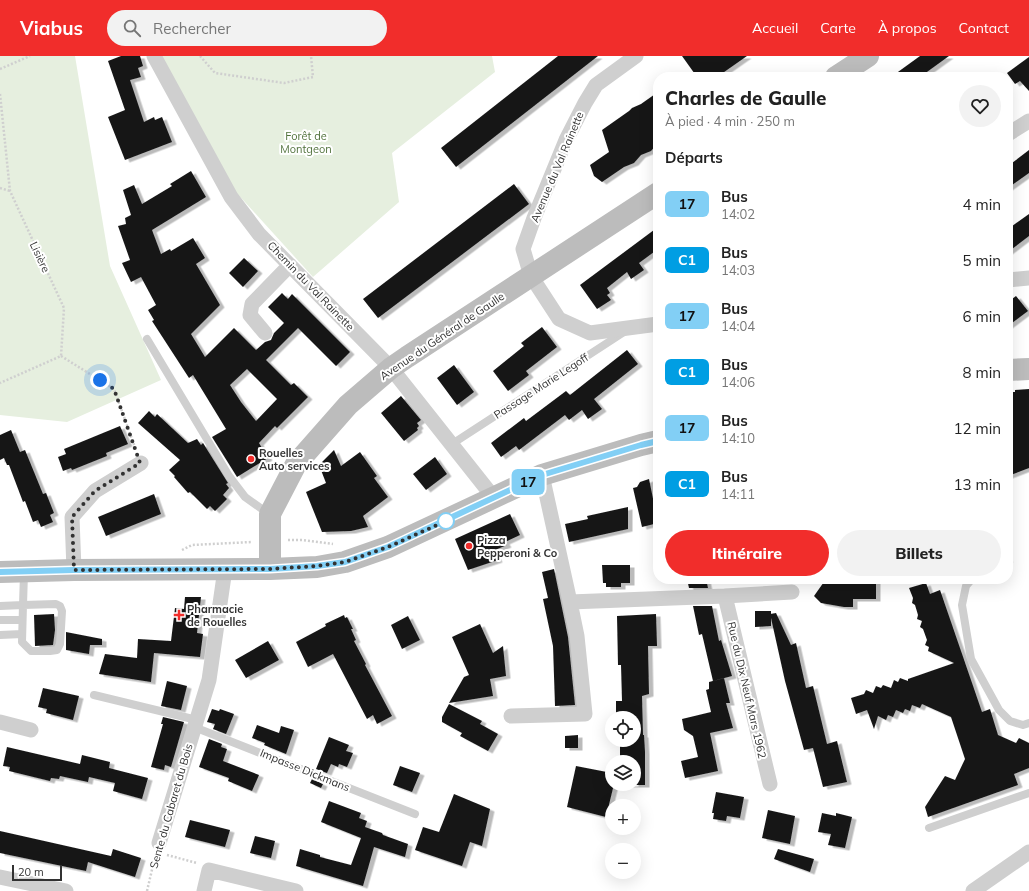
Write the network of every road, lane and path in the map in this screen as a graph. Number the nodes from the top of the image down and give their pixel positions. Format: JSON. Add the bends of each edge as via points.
{"nodes":[{"id":1,"x":30,"y":56,"type":"edge"},
{"id":2,"x":154,"y":56,"type":"edge"},
{"id":3,"x":200,"y":56,"type":"edge"},
{"id":4,"x":311,"y":56,"type":"edge"},
{"id":5,"x":636,"y":56,"type":"edge"},
{"id":6,"x":868,"y":56,"type":"edge"},
{"id":7,"x":0,"y":69,"type":"edge"},
{"id":8,"x":844,"y":72,"type":"edge"},
{"id":9,"x":0,"y":94,"type":"edge"},
{"id":10,"x":1029,"y":121,"type":"edge"},
{"id":11,"x":1013,"y":131,"type":"edge"},
{"id":12,"x":0,"y":188,"type":"edge"},
{"id":13,"x":10,"y":191,"type":"junction"},
{"id":14,"x":653,"y":196,"type":"edge"},
{"id":15,"x":290,"y":265,"type":"junction"},
{"id":16,"x":531,"y":276,"type":"junction"},
{"id":17,"x":1029,"y":278,"type":"edge"},
{"id":18,"x":1013,"y":280,"type":"edge"},
{"id":19,"x":653,"y":325,"type":"edge"},
{"id":20,"x":630,"y":328,"type":"junction"},
{"id":21,"x":265,"y":332,"type":"dead end"},
{"id":22,"x":147,"y":339,"type":"dead end"},
{"id":23,"x":61,"y":356,"type":"junction"},
{"id":24,"x":391,"y":368,"type":"junction"},
{"id":25,"x":1029,"y":369,"type":"edge"},
{"id":26,"x":1013,"y":370,"type":"edge"},
{"id":27,"x":0,"y":383,"type":"edge"},
{"id":28,"x":653,"y":443,"type":"edge"},
{"id":29,"x":452,"y":444,"type":"junction"},
{"id":30,"x":140,"y":463,"type":"joint"},
{"id":31,"x":542,"y":475,"type":"junction"},
{"id":32,"x":494,"y":498,"type":"junction"},
{"id":33,"x":270,"y":514,"type":"junction"},
{"id":34,"x":225,"y":569,"type":"junction"},
{"id":35,"x":270,"y":569,"type":"junction"},
{"id":36,"x":74,"y":570,"type":"junction"},
{"id":37,"x":24,"y":571,"type":"junction"},
{"id":38,"x":0,"y":572,"type":"edge"},
{"id":39,"x":968,"y":584,"type":"edge"},
{"id":40,"x":792,"y":592,"type":"dead end"},
{"id":41,"x":724,"y":596,"type":"junction"},
{"id":42,"x":570,"y":602,"type":"junction"},
{"id":43,"x":23,"y":605,"type":"junction"},
{"id":44,"x":0,"y":606,"type":"edge"},
{"id":45,"x":0,"y":620,"type":"edge"},
{"id":46,"x":22,"y":620,"type":"junction"},
{"id":47,"x":22,"y":634,"type":"junction"},
{"id":48,"x":0,"y":635,"type":"edge"},
{"id":49,"x":94,"y":695,"type":"dead end"},
{"id":50,"x":511,"y":716,"type":"dead end"},
{"id":51,"x":0,"y":722,"type":"edge"},
{"id":52,"x":196,"y":723,"type":"junction"},
{"id":53,"x":1029,"y":723,"type":"edge"},
{"id":54,"x":31,"y":730,"type":"dead end"},
{"id":55,"x":770,"y":784,"type":"dead end"},
{"id":56,"x":1029,"y":793,"type":"edge"},
{"id":57,"x":415,"y":814,"type":"dead end"},
{"id":58,"x":929,"y":828,"type":"dead end"},
{"id":59,"x":158,"y":848,"type":"junction"},
{"id":60,"x":1029,"y":852,"type":"edge"},
{"id":61,"x":210,"y":870,"type":"junction"},
{"id":62,"x":0,"y":877,"type":"edge"},
{"id":63,"x":66,"y":891,"type":"edge"},
{"id":64,"x":146,"y":891,"type":"edge"},
{"id":65,"x":204,"y":891,"type":"edge"},
{"id":66,"x":296,"y":891,"type":"edge"},
{"id":67,"x":972,"y":891,"type":"edge"}],
"edges":[{"from":1,"to":7,"type":"path"},
{"from":2,"to":15,"type":"street","name":"Chemin du Val Rainette","via":[[231,197],[259,234]]},
{"from":3,"to":4,"type":"path","via":[[215,73],[284,83],[313,77]]},
{"from":5,"to":16,"type":"street","name":"Avenue du Val Rainette","via":[[596,84],[566,140],[523,249]]},
{"from":6,"to":8,"type":"main road"},
{"from":9,"to":13,"type":"path","name":"Lisière"},
{"from":10,"to":11,"type":"street"},
{"from":12,"to":13,"type":"path"},
{"from":13,"to":23,"type":"path","name":"Lisière","via":[[64,308]]},
{"from":14,"to":16,"type":"main road","name":"Avenue du Général de Gaulle"},
{"from":15,"to":21,"type":"street","via":[[252,304],[250,315]]},
{"from":15,"to":24,"type":"street","name":"Chemin du Val Rainette"},
{"from":16,"to":20,"type":"street","name":"Avenue du Val Rainette","via":[[559,319],[590,333]]},
{"from":16,"to":24,"type":"main road","name":"Avenue du Général de Gaulle"},
{"from":17,"to":18,"type":"street"},
{"from":19,"to":20,"type":"street","name":"Avenue du Val Rainette"},
{"from":20,"to":29,"type":"lane","name":"Passage Marie Legoff"},
{"from":22,"to":33,"type":"lane","via":[[229,476],[245,497]]},
{"from":23,"to":27,"type":"path"},
{"from":23,"to":30,"type":"path","via":[[114,389]]},
{"from":24,"to":29,"type":"street","name":"Chemin du Val Rainette"},
{"from":24,"to":33,"type":"main road","name":"Avenue du Général de Gaulle","via":[[348,405],[296,464]]},
{"from":25,"to":26,"type":"main road"},
{"from":28,"to":31,"type":"main road"},
{"from":29,"to":32,"type":"street","name":"Chemin du Val Rainette"},
{"from":30,"to":36,"type":"street","via":[[95,491],[72,517]]},
{"from":31,"to":32,"type":"main road"},
{"from":31,"to":42,"type":"street"},
{"from":32,"to":35,"type":"main road","via":[[388,547],[345,562]]},
{"from":33,"to":35,"type":"main road","name":"Avenue du Général de Gaulle"},
{"from":34,"to":35,"type":"main road"},
{"from":34,"to":36,"type":"main road"},
{"from":34,"to":52,"type":"street","name":"Sente du Cabaret du Bois","via":[[209,680]]},
{"from":36,"to":37,"type":"main road"},
{"from":37,"to":38,"type":"main road"},
{"from":37,"to":43,"type":"lane"},
{"from":39,"to":53,"type":"lane","via":[[962,605],[971,659],[999,710],[1010,722],[1023,725]]},
{"from":40,"to":41,"type":"street"},
{"from":41,"to":42,"type":"street"},
{"from":41,"to":55,"type":"street","name":"Rue du Dix Neuf Mars 1962"},
{"from":42,"to":50,"type":"street","via":[[577,636],[585,714]]},
{"from":43,"to":44,"type":"lane"},
{"from":43,"to":46,"type":"lane"},
{"from":43,"to":47,"type":"lane","via":[[60,606],[60,644],[57,650],[50,652],[31,651],[22,642]]},
{"from":45,"to":46,"type":"lane"},
{"from":46,"to":47,"type":"lane"},
{"from":47,"to":48,"type":"lane"},
{"from":49,"to":52,"type":"lane"},
{"from":51,"to":54,"type":"street"},
{"from":52,"to":57,"type":"lane","name":"Impasse Dickmans"},
{"from":52,"to":59,"type":"street","name":"Sente du Cabaret du Bois"},
{"from":56,"to":58,"type":"lane"},
{"from":59,"to":61,"type":"path","via":[[202,864]]},
{"from":59,"to":64,"type":"path","name":"Sente du Cabaret du Bois"},
{"from":60,"to":67,"type":"street"},
{"from":61,"to":65,"type":"street"},
{"from":61,"to":66,"type":"street"},
{"from":62,"to":63,"type":"street"}]}
